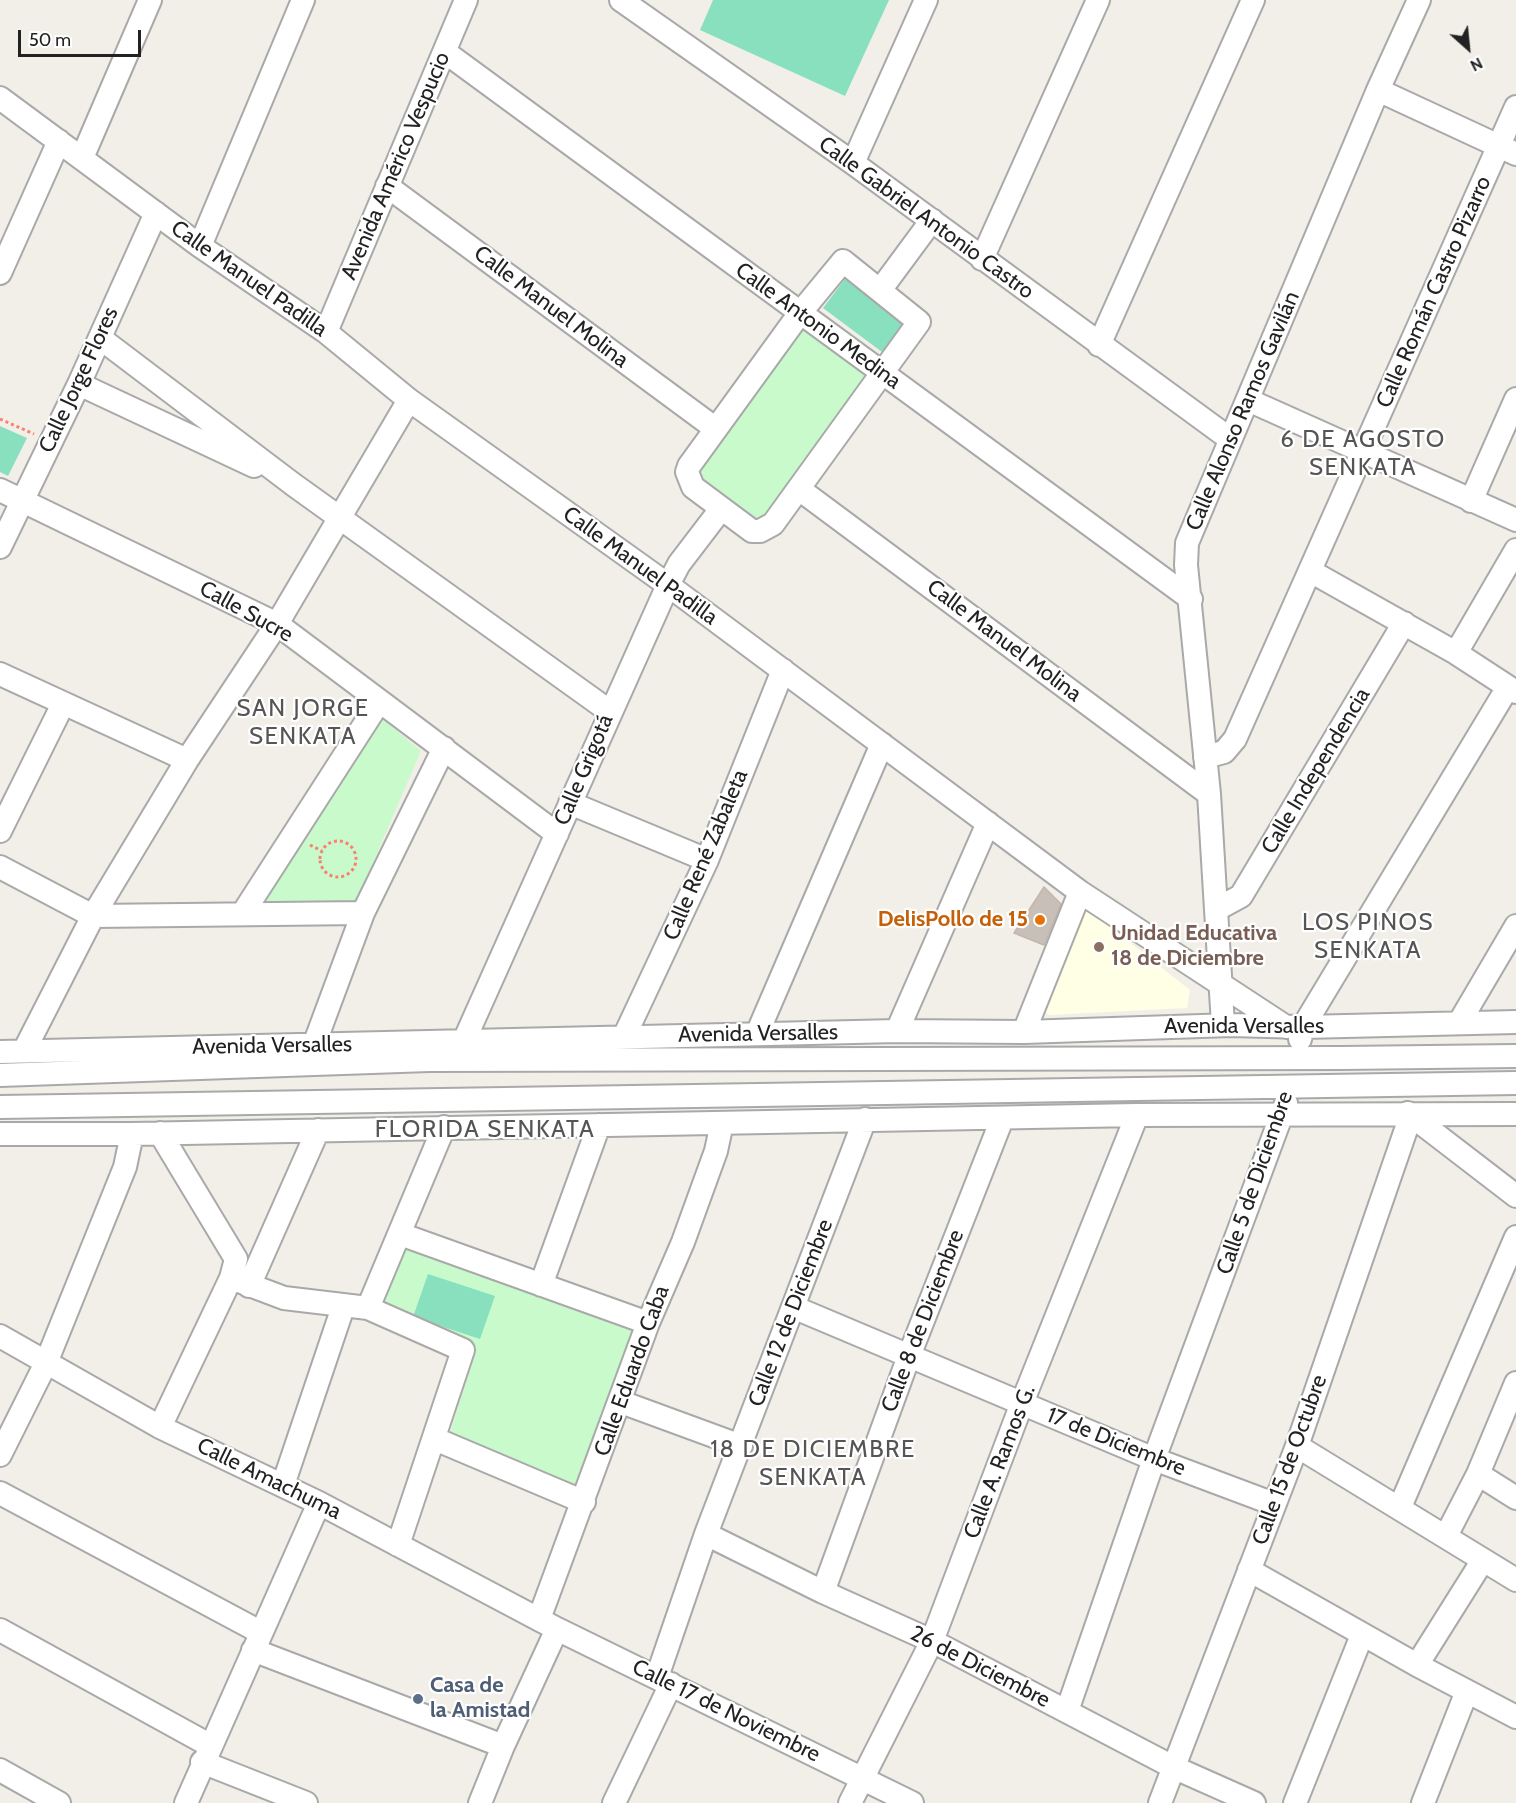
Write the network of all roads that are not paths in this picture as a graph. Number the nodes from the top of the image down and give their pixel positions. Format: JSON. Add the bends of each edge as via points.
{"nodes":[{"id":1,"x":150,"y":0,"type":"edge"},
{"id":2,"x":303,"y":0,"type":"edge"},
{"id":3,"x":466,"y":0,"type":"edge"},
{"id":4,"x":621,"y":0,"type":"edge"},
{"id":5,"x":926,"y":0,"type":"edge"},
{"id":6,"x":1098,"y":0,"type":"edge"},
{"id":7,"x":1253,"y":0,"type":"edge"},
{"id":8,"x":1419,"y":0,"type":"edge"},
{"id":9,"x":445,"y":52,"type":"junction"},
{"id":10,"x":1378,"y":90,"type":"junction"},
{"id":11,"x":0,"y":98,"type":"edge"},
{"id":12,"x":1516,"y":107,"type":"edge"},
{"id":13,"x":58,"y":141,"type":"junction"},
{"id":14,"x":1507,"y":150,"type":"edge"},
{"id":15,"x":82,"y":158,"type":"junction"},
{"id":16,"x":853,"y":163,"type":"junction"},
{"id":17,"x":387,"y":186,"type":"junction"},
{"id":18,"x":156,"y":213,"type":"junction"},
{"id":19,"x":932,"y":220,"type":"junction"},
{"id":20,"x":200,"y":246,"type":"junction"},
{"id":21,"x":982,"y":259,"type":"junction"},
{"id":22,"x":0,"y":273,"type":"edge"},
{"id":23,"x":881,"y":289,"type":"junction"},
{"id":24,"x":800,"y":314,"type":"junction"},
{"id":25,"x":326,"y":332,"type":"junction"},
{"id":26,"x":100,"y":338,"type":"junction"},
{"id":27,"x":1099,"y":345,"type":"junction"},
{"id":28,"x":883,"y":373,"type":"junction"},
{"id":29,"x":79,"y":384,"type":"junction"},
{"id":30,"x":1516,"y":399,"type":"edge"},
{"id":31,"x":408,"y":400,"type":"junction"},
{"id":32,"x":1248,"y":400,"type":"junction"},
{"id":33,"x":716,"y":429,"type":"junction"},
{"id":34,"x":1230,"y":439,"type":"junction"},
{"id":35,"x":1363,"y":454,"type":"junction"},
{"id":36,"x":294,"y":485,"type":"junction"},
{"id":37,"x":799,"y":489,"type":"junction"},
{"id":38,"x":0,"y":490,"type":"edge"},
{"id":39,"x":24,"y":500,"type":"junction"},
{"id":40,"x":1471,"y":501,"type":"junction"},
{"id":41,"x":721,"y":509,"type":"junction"},
{"id":42,"x":340,"y":516,"type":"junction"},
{"id":43,"x":1516,"y":520,"type":"edge"},
{"id":44,"x":0,"y":547,"type":"edge"},
{"id":45,"x":1516,"y":550,"type":"edge"},
{"id":46,"x":1312,"y":572,"type":"junction"},
{"id":47,"x":668,"y":585,"type":"junction"},
{"id":48,"x":1191,"y":599,"type":"junction"},
{"id":49,"x":1404,"y":623,"type":"junction"},
{"id":50,"x":277,"y":624,"type":"junction"},
{"id":51,"x":1456,"y":653,"type":"junction"},
{"id":52,"x":783,"y":670,"type":"junction"},
{"id":53,"x":0,"y":674,"type":"edge"},
{"id":54,"x":1512,"y":689,"type":"edge"},
{"id":55,"x":379,"y":702,"type":"junction"},
{"id":56,"x":63,"y":704,"type":"junction"},
{"id":57,"x":609,"y":711,"type":"junction"},
{"id":58,"x":882,"y":744,"type":"junction"},
{"id":59,"x":444,"y":748,"type":"junction"},
{"id":60,"x":1205,"y":757,"type":"junction"},
{"id":61,"x":187,"y":760,"type":"junction"},
{"id":62,"x":1209,"y":794,"type":"junction"},
{"id":63,"x":570,"y":803,"type":"junction"},
{"id":64,"x":988,"y":823,"type":"junction"},
{"id":65,"x":0,"y":831,"type":"edge"},
{"id":66,"x":557,"y":834,"type":"junction"},
{"id":67,"x":706,"y":860,"type":"junction"},
{"id":68,"x":0,"y":867,"type":"edge"},
{"id":69,"x":1080,"y":892,"type":"junction"},
{"id":70,"x":1217,"y":909,"type":"junction"},
{"id":71,"x":243,"y":913,"type":"junction"},
{"id":72,"x":363,"y":913,"type":"junction"},
{"id":73,"x":93,"y":916,"type":"junction"},
{"id":74,"x":1516,"y":926,"type":"edge"},
{"id":75,"x":1223,"y":985,"type":"junction"},
{"id":76,"x":1516,"y":1022,"type":"edge"},
{"id":77,"x":1459,"y":1023,"type":"junction"},
{"id":78,"x":1223,"y":1025,"type":"junction"},
{"id":79,"x":1294,"y":1027,"type":"junction"},
{"id":80,"x":897,"y":1031,"type":"junction"},
{"id":81,"x":1024,"y":1032,"type":"junction"},
{"id":82,"x":757,"y":1034,"type":"junction"},
{"id":83,"x":624,"y":1037,"type":"junction"},
{"id":84,"x":464,"y":1041,"type":"junction"},
{"id":85,"x":314,"y":1045,"type":"junction"},
{"id":86,"x":24,"y":1051,"type":"junction"},
{"id":87,"x":0,"y":1052,"type":"edge"},
{"id":88,"x":1516,"y":1056,"type":"edge"},
{"id":89,"x":1296,"y":1058,"type":"junction"},
{"id":90,"x":1342,"y":1058,"type":"junction"},
{"id":91,"x":0,"y":1075,"type":"edge"},
{"id":92,"x":1516,"y":1083,"type":"edge"},
{"id":93,"x":1359,"y":1086,"type":"junction"},
{"id":94,"x":1289,"y":1087,"type":"junction"},
{"id":95,"x":0,"y":1107,"type":"edge"},
{"id":96,"x":1516,"y":1114,"type":"edge"},
{"id":97,"x":1137,"y":1115,"type":"junction"},
{"id":98,"x":1411,"y":1115,"type":"junction"},
{"id":99,"x":1283,"y":1116,"type":"junction"},
{"id":100,"x":865,"y":1119,"type":"junction"},
{"id":101,"x":1002,"y":1119,"type":"junction"},
{"id":102,"x":722,"y":1123,"type":"junction"},
{"id":103,"x":599,"y":1125,"type":"junction"},
{"id":104,"x":444,"y":1127,"type":"junction"},
{"id":105,"x":318,"y":1130,"type":"junction"},
{"id":106,"x":159,"y":1133,"type":"junction"},
{"id":107,"x":0,"y":1134,"type":"edge"},
{"id":108,"x":132,"y":1134,"type":"junction"},
{"id":109,"x":1516,"y":1196,"type":"edge"},
{"id":110,"x":400,"y":1234,"type":"junction"},
{"id":111,"x":1516,"y":1237,"type":"edge"},
{"id":112,"x":240,"y":1282,"type":"junction"},
{"id":113,"x":541,"y":1286,"type":"junction"},
{"id":114,"x":343,"y":1307,"type":"junction"},
{"id":115,"x":793,"y":1307,"type":"junction"},
{"id":116,"x":368,"y":1308,"type":"junction"},
{"id":117,"x":648,"y":1323,"type":"junction"},
{"id":118,"x":0,"y":1336,"type":"edge"},
{"id":119,"x":909,"y":1356,"type":"junction"},
{"id":120,"x":46,"y":1363,"type":"junction"},
{"id":121,"x":1516,"y":1383,"type":"edge"},
{"id":122,"x":621,"y":1402,"type":"junction"},
{"id":123,"x":1022,"y":1403,"type":"junction"},
{"id":124,"x":160,"y":1427,"type":"junction"},
{"id":125,"x":435,"y":1439,"type":"junction"},
{"id":126,"x":2,"y":1445,"type":"edge"},
{"id":127,"x":741,"y":1446,"type":"junction"},
{"id":128,"x":1297,"y":1446,"type":"junction"},
{"id":129,"x":1154,"y":1459,"type":"junction"},
{"id":130,"x":1478,"y":1474,"type":"junction"},
{"id":131,"x":283,"y":1485,"type":"junction"},
{"id":132,"x":0,"y":1493,"type":"edge"},
{"id":133,"x":1516,"y":1498,"type":"edge"},
{"id":134,"x":584,"y":1502,"type":"junction"},
{"id":135,"x":319,"y":1503,"type":"junction"},
{"id":136,"x":1274,"y":1504,"type":"junction"},
{"id":137,"x":1400,"y":1508,"type":"junction"},
{"id":138,"x":706,"y":1534,"type":"junction"},
{"id":139,"x":1446,"y":1536,"type":"junction"},
{"id":140,"x":398,"y":1545,"type":"junction"},
{"id":141,"x":1483,"y":1560,"type":"junction"},
{"id":142,"x":1249,"y":1570,"type":"junction"},
{"id":143,"x":1516,"y":1580,"type":"edge"},
{"id":144,"x":823,"y":1592,"type":"junction"},
{"id":145,"x":548,"y":1624,"type":"junction"},
{"id":146,"x":0,"y":1630,"type":"edge"},
{"id":147,"x":1362,"y":1635,"type":"junction"},
{"id":148,"x":256,"y":1641,"type":"junction"},
{"id":149,"x":932,"y":1641,"type":"junction"},
{"id":150,"x":1417,"y":1665,"type":"junction"},
{"id":151,"x":664,"y":1681,"type":"junction"},
{"id":152,"x":1467,"y":1690,"type":"junction"},
{"id":153,"x":1067,"y":1711,"type":"junction"},
{"id":154,"x":1516,"y":1717,"type":"edge"},
{"id":155,"x":503,"y":1746,"type":"junction"},
{"id":156,"x":207,"y":1754,"type":"junction"},
{"id":157,"x":1173,"y":1767,"type":"junction"},
{"id":158,"x":0,"y":1770,"type":"edge"},
{"id":159,"x":864,"y":1779,"type":"junction"},
{"id":160,"x":59,"y":1803,"type":"edge"},
{"id":161,"x":186,"y":1803,"type":"edge"},
{"id":162,"x":306,"y":1803,"type":"edge"},
{"id":163,"x":480,"y":1803,"type":"edge"},
{"id":164,"x":614,"y":1803,"type":"edge"},
{"id":165,"x":850,"y":1803,"type":"edge"},
{"id":166,"x":912,"y":1803,"type":"edge"},
{"id":167,"x":1161,"y":1803,"type":"edge"},
{"id":168,"x":1254,"y":1803,"type":"edge"},
{"id":169,"x":1295,"y":1803,"type":"edge"},
{"id":170,"x":1423,"y":1803,"type":"edge"}],
"edges":[{"from":1,"to":15,"type":"street"},
{"from":2,"to":20,"type":"street"},
{"from":3,"to":9,"type":"street","name":"Avenida Américo Vespucio"},
{"from":4,"to":16,"type":"street","name":"Calle Gabriel Antonio Castro"},
{"from":5,"to":16,"type":"street"},
{"from":6,"to":21,"type":"street"},
{"from":7,"to":27,"type":"street"},
{"from":8,"to":10,"type":"street","name":"Calle Alonso Ramos Gavilán"},
{"from":9,"to":17,"type":"street","name":"Avenida Américo Vespucio"},
{"from":9,"to":24,"type":"street","name":"Calle Antonio Medina"},
{"from":10,"to":14,"type":"street"},
{"from":10,"to":32,"type":"street","name":"Calle Alonso Ramos Gavilán"},
{"from":11,"to":13,"type":"street","name":"Calle Manuel Padilla"},
{"from":12,"to":14,"type":"street","name":"Calle Román Castro Pizarro"},
{"from":13,"to":15,"type":"street","name":"Calle Manuel Padilla"},
{"from":13,"to":22,"type":"street"},
{"from":14,"to":35,"type":"street","name":"Calle Román Castro Pizarro"},
{"from":15,"to":18,"type":"street","name":"Calle Manuel Padilla"},
{"from":16,"to":19,"type":"street","name":"Calle Gabriel Antonio Castro"},
{"from":17,"to":25,"type":"street","name":"Avenida Américo Vespucio"},
{"from":17,"to":33,"type":"street","name":"Calle Manuel Molina"},
{"from":18,"to":20,"type":"street","name":"Calle Manuel Padilla"},
{"from":18,"to":26,"type":"street","name":"Calle Jorge Flores"},
{"from":19,"to":21,"type":"street","name":"Calle Gabriel Antonio Castro"},
{"from":19,"to":23,"type":"street"},
{"from":20,"to":25,"type":"street","name":"Calle Manuel Padilla"},
{"from":21,"to":27,"type":"street","name":"Calle Gabriel Antonio Castro"},
{"from":23,"to":24,"type":"street","via":[[843,261]]},
{"from":23,"to":28,"type":"street","via":[[919,321]]},
{"from":24,"to":28,"type":"street","name":"Calle Antonio Medina"},
{"from":24,"to":33,"type":"street"},
{"from":25,"to":31,"type":"street","name":"Calle Manuel Padilla"},
{"from":26,"to":29,"type":"street","name":"Calle Jorge Flores"},
{"from":26,"to":36,"type":"street"},
{"from":27,"to":34,"type":"street","name":"Calle Gabriel Antonio Castro"},
{"from":28,"to":37,"type":"street"},
{"from":28,"to":48,"type":"street","name":"Calle Antonio Medina"},
{"from":29,"to":36,"type":"street"},
{"from":29,"to":39,"type":"street","name":"Calle Jorge Flores"},
{"from":30,"to":40,"type":"street"},
{"from":31,"to":42,"type":"street"},
{"from":31,"to":47,"type":"street","name":"Calle Manuel Padilla"},
{"from":32,"to":34,"type":"street","name":"Calle Alonso Ramos Gavilán"},
{"from":32,"to":35,"type":"street"},
{"from":33,"to":41,"type":"street","via":[[687,472],[693,487]]},
{"from":34,"to":48,"type":"street","name":"Calle Alonso Ramos Gavilán","via":[[1187,543]]},
{"from":35,"to":40,"type":"street"},
{"from":35,"to":46,"type":"street","name":"Calle Román Castro Pizarro"},
{"from":36,"to":42,"type":"street"},
{"from":37,"to":41,"type":"street","via":[[772,524],[760,531],[752,531]]},
{"from":37,"to":62,"type":"street","name":"Calle Manuel Molina"},
{"from":38,"to":39,"type":"street","name":"Calle Sucre"},
{"from":39,"to":44,"type":"street","name":"Calle Jorge Flores"},
{"from":39,"to":50,"type":"street","name":"Calle Sucre"},
{"from":40,"to":43,"type":"street"},
{"from":41,"to":47,"type":"street","name":"Calle Grigotá"},
{"from":42,"to":50,"type":"street"},
{"from":42,"to":57,"type":"street"},
{"from":45,"to":51,"type":"street"},
{"from":46,"to":49,"type":"street"},
{"from":46,"to":60,"type":"street","name":"Calle Román Castro Pizarro","via":[[1235,739],[1224,752]]},
{"from":47,"to":52,"type":"street","name":"Calle Manuel Padilla"},
{"from":47,"to":57,"type":"street","name":"Calle Grigotá"},
{"from":48,"to":60,"type":"street","name":"Calle Alonso Ramos Gavilán"},
{"from":49,"to":51,"type":"street"},
{"from":49,"to":70,"type":"street","name":"Calle Independencia","via":[[1242,896]]},
{"from":50,"to":55,"type":"street","name":"Calle Sucre"},
{"from":50,"to":61,"type":"street"},
{"from":51,"to":54,"type":"street"},
{"from":52,"to":58,"type":"street","name":"Calle Manuel Padilla"},
{"from":52,"to":67,"type":"street","name":"Calle René Zabaleta"},
{"from":53,"to":56,"type":"street"},
{"from":54,"to":79,"type":"street","name":"Calle 5 de Diciembre"},
{"from":55,"to":59,"type":"street","name":"Calle Sucre"},
{"from":55,"to":71,"type":"street"},
{"from":56,"to":61,"type":"street"},
{"from":56,"to":65,"type":"street"},
{"from":57,"to":63,"type":"street","name":"Calle Grigotá"},
{"from":58,"to":64,"type":"street","name":"Calle Manuel Padilla"},
{"from":58,"to":82,"type":"street"},
{"from":59,"to":66,"type":"street","name":"Calle Sucre"},
{"from":59,"to":72,"type":"street"},
{"from":60,"to":62,"type":"street","name":"Calle Alonso Ramos Gavilán"},
{"from":61,"to":73,"type":"street"},
{"from":62,"to":70,"type":"street","name":"Calle Alonso Ramos Gavilán"},
{"from":63,"to":66,"type":"street","name":"Calle Grigotá"},
{"from":63,"to":67,"type":"street"},
{"from":64,"to":69,"type":"street","name":"Calle Manuel Padilla"},
{"from":64,"to":80,"type":"street"},
{"from":66,"to":84,"type":"street","name":"Calle Grigotá"},
{"from":67,"to":83,"type":"street","name":"Calle René Zabaleta"},
{"from":68,"to":73,"type":"street"},
{"from":69,"to":75,"type":"street","name":"Calle Manuel Padilla"},
{"from":69,"to":81,"type":"street"},
{"from":70,"to":75,"type":"street","name":"Calle Alonso Ramos Gavilán"},
{"from":71,"to":72,"type":"street"},
{"from":71,"to":73,"type":"street"},
{"from":72,"to":85,"type":"street"},
{"from":73,"to":86,"type":"street"},
{"from":74,"to":77,"type":"street"},
{"from":75,"to":78,"type":"street","name":"Calle Alonso Ramos Gavilán"},
{"from":75,"to":79,"type":"street","name":"Calle Manuel Padilla"},
{"from":76,"to":77,"type":"street","name":"Avenida Versalles"},
{"from":77,"to":79,"type":"street","name":"Avenida Versalles"},
{"from":78,"to":79,"type":"street","name":"Avenida Versalles"},
{"from":78,"to":81,"type":"street","name":"Avenida Versalles"},
{"from":79,"to":89,"type":"street","name":"Calle 5 de Diciembre"},
{"from":80,"to":81,"type":"street","name":"Avenida Versalles"},
{"from":80,"to":82,"type":"street","name":"Avenida Versalles"},
{"from":82,"to":83,"type":"street","name":"Avenida Versalles"},
{"from":83,"to":84,"type":"street","name":"Avenida Versalles"},
{"from":84,"to":85,"type":"street","name":"Avenida Versalles"},
{"from":85,"to":86,"type":"street","name":"Avenida Versalles"},
{"from":86,"to":87,"type":"street","name":"Avenida Versalles"},
{"from":88,"to":90,"type":"street","name":"Avenida Versalles"},
{"from":89,"to":90,"type":"street","name":"Avenida Versalles"},
{"from":89,"to":91,"type":"street","name":"Avenida Versalles","via":[[429,1060]]},
{"from":89,"to":94,"type":"street","name":"Calle 5 de Diciembre"},
{"from":90,"to":93,"type":"street"},
{"from":92,"to":93,"type":"street"},
{"from":93,"to":94,"type":"street"},
{"from":93,"to":98,"type":"street"},
{"from":94,"to":95,"type":"street"},
{"from":94,"to":99,"type":"street","name":"Calle 5 de Diciembre"},
{"from":96,"to":98,"type":"street"},
{"from":97,"to":99,"type":"street"},
{"from":97,"to":101,"type":"street"},
{"from":97,"to":123,"type":"street","name":"Calle A. Ramos G."},
{"from":98,"to":99,"type":"street"},
{"from":98,"to":109,"type":"street"},
{"from":98,"to":128,"type":"street","name":"Calle 15 de Octubre"},
{"from":99,"to":129,"type":"street","name":"Calle 5 de Diciembre"},
{"from":100,"to":101,"type":"street"},
{"from":100,"to":102,"type":"street"},
{"from":100,"to":115,"type":"street","name":"Calle 12 de Diciembre"},
{"from":101,"to":119,"type":"street","name":"Calle 8 de Diciembre"},
{"from":102,"to":103,"type":"street"},
{"from":102,"to":117,"type":"street","name":"Calle Eduardo Caba","via":[[716,1151],[683,1242]]},
{"from":103,"to":104,"type":"street"},
{"from":103,"to":113,"type":"street"},
{"from":104,"to":105,"type":"street"},
{"from":104,"to":110,"type":"street"},
{"from":105,"to":106,"type":"street"},
{"from":105,"to":112,"type":"street"},
{"from":106,"to":108,"type":"street"},
{"from":106,"to":112,"type":"street","via":[[236,1259]]},
{"from":107,"to":108,"type":"street"},
{"from":108,"to":120,"type":"street","via":[[125,1167]]},
{"from":110,"to":113,"type":"street"},
{"from":110,"to":116,"type":"street"},
{"from":111,"to":137,"type":"street"},
{"from":112,"to":114,"type":"street","via":[[284,1298]]},
{"from":112,"to":124,"type":"street"},
{"from":113,"to":117,"type":"street"},
{"from":114,"to":116,"type":"street"},
{"from":114,"to":131,"type":"street"},
{"from":115,"to":119,"type":"street","name":"17 de Diciembre"},
{"from":115,"to":127,"type":"street","name":"Calle 12 de Diciembre"},
{"from":116,"to":125,"type":"street","via":[[463,1350]]},
{"from":117,"to":122,"type":"street","name":"Calle Eduardo Caba"},
{"from":118,"to":120,"type":"street","name":"Calle Amachuma"},
{"from":119,"to":123,"type":"street","name":"17 de Diciembre"},
{"from":119,"to":144,"type":"street","name":"Calle 8 de Diciembre"},
{"from":120,"to":124,"type":"street","name":"Calle Amachuma"},
{"from":120,"to":126,"type":"street"},
{"from":121,"to":130,"type":"street"},
{"from":122,"to":127,"type":"street"},
{"from":122,"to":134,"type":"street","name":"Calle Eduardo Caba"},
{"from":123,"to":129,"type":"street","name":"17 de Diciembre"},
{"from":123,"to":149,"type":"street","name":"Calle A. Ramos G."},
{"from":124,"to":131,"type":"street","name":"Calle Amachuma"},
{"from":125,"to":134,"type":"street"},
{"from":125,"to":140,"type":"street"},
{"from":127,"to":138,"type":"street","name":"Calle 12 de Diciembre"},
{"from":128,"to":136,"type":"street","name":"Calle 15 de Octubre"},
{"from":128,"to":137,"type":"street"},
{"from":129,"to":136,"type":"street","name":"17 de Diciembre"},
{"from":129,"to":153,"type":"street","name":"Calle 5 de Diciembre"},
{"from":130,"to":133,"type":"street"},
{"from":130,"to":139,"type":"street"},
{"from":131,"to":135,"type":"street","name":"Calle Amachuma"},
{"from":132,"to":148,"type":"street"},
{"from":134,"to":145,"type":"street","name":"Calle Eduardo Caba"},
{"from":135,"to":140,"type":"street","name":"Calle Amachuma"},
{"from":135,"to":148,"type":"street"},
{"from":136,"to":142,"type":"street","name":"Calle 15 de Octubre"},
{"from":137,"to":139,"type":"street"},
{"from":138,"to":144,"type":"street","name":"26 de Diciembre"},
{"from":138,"to":151,"type":"street","name":"Calle 12 de Diciembre"},
{"from":139,"to":141,"type":"street"},
{"from":140,"to":145,"type":"street","name":"Calle Amachuma"},
{"from":141,"to":143,"type":"street"},
{"from":141,"to":150,"type":"street"},
{"from":142,"to":147,"type":"street"},
{"from":142,"to":157,"type":"street","name":"Calle 15 de Octubre"},
{"from":144,"to":149,"type":"street","name":"26 de Diciembre"},
{"from":145,"to":151,"type":"street","name":"Calle 17 de Noviembre"},
{"from":145,"to":155,"type":"street","name":"Calle Eduardo Caba"},
{"from":146,"to":156,"type":"street"},
{"from":147,"to":150,"type":"street"},
{"from":147,"to":169,"type":"street"},
{"from":148,"to":155,"type":"street"},
{"from":148,"to":156,"type":"street"},
{"from":149,"to":153,"type":"street","name":"26 de Diciembre"},
{"from":149,"to":159,"type":"street","name":"Calle A. Ramos G."},
{"from":150,"to":152,"type":"street"},
{"from":151,"to":159,"type":"street","name":"Calle 17 de Noviembre"},
{"from":151,"to":164,"type":"street","name":"Calle 12 de Diciembre"},
{"from":152,"to":154,"type":"street"},
{"from":152,"to":170,"type":"street"},
{"from":153,"to":157,"type":"street","name":"26 de Diciembre"},
{"from":155,"to":163,"type":"street","name":"Calle Eduardo Caba"},
{"from":156,"to":161,"type":"street"},
{"from":156,"to":162,"type":"street"},
{"from":157,"to":167,"type":"street","name":"Calle 15 de Octubre"},
{"from":157,"to":168,"type":"street","name":"26 de Diciembre"},
{"from":158,"to":160,"type":"street"},
{"from":159,"to":165,"type":"street","name":"Calle A. Ramos G."},
{"from":159,"to":166,"type":"street","name":"Calle 17 de Noviembre"}]}
